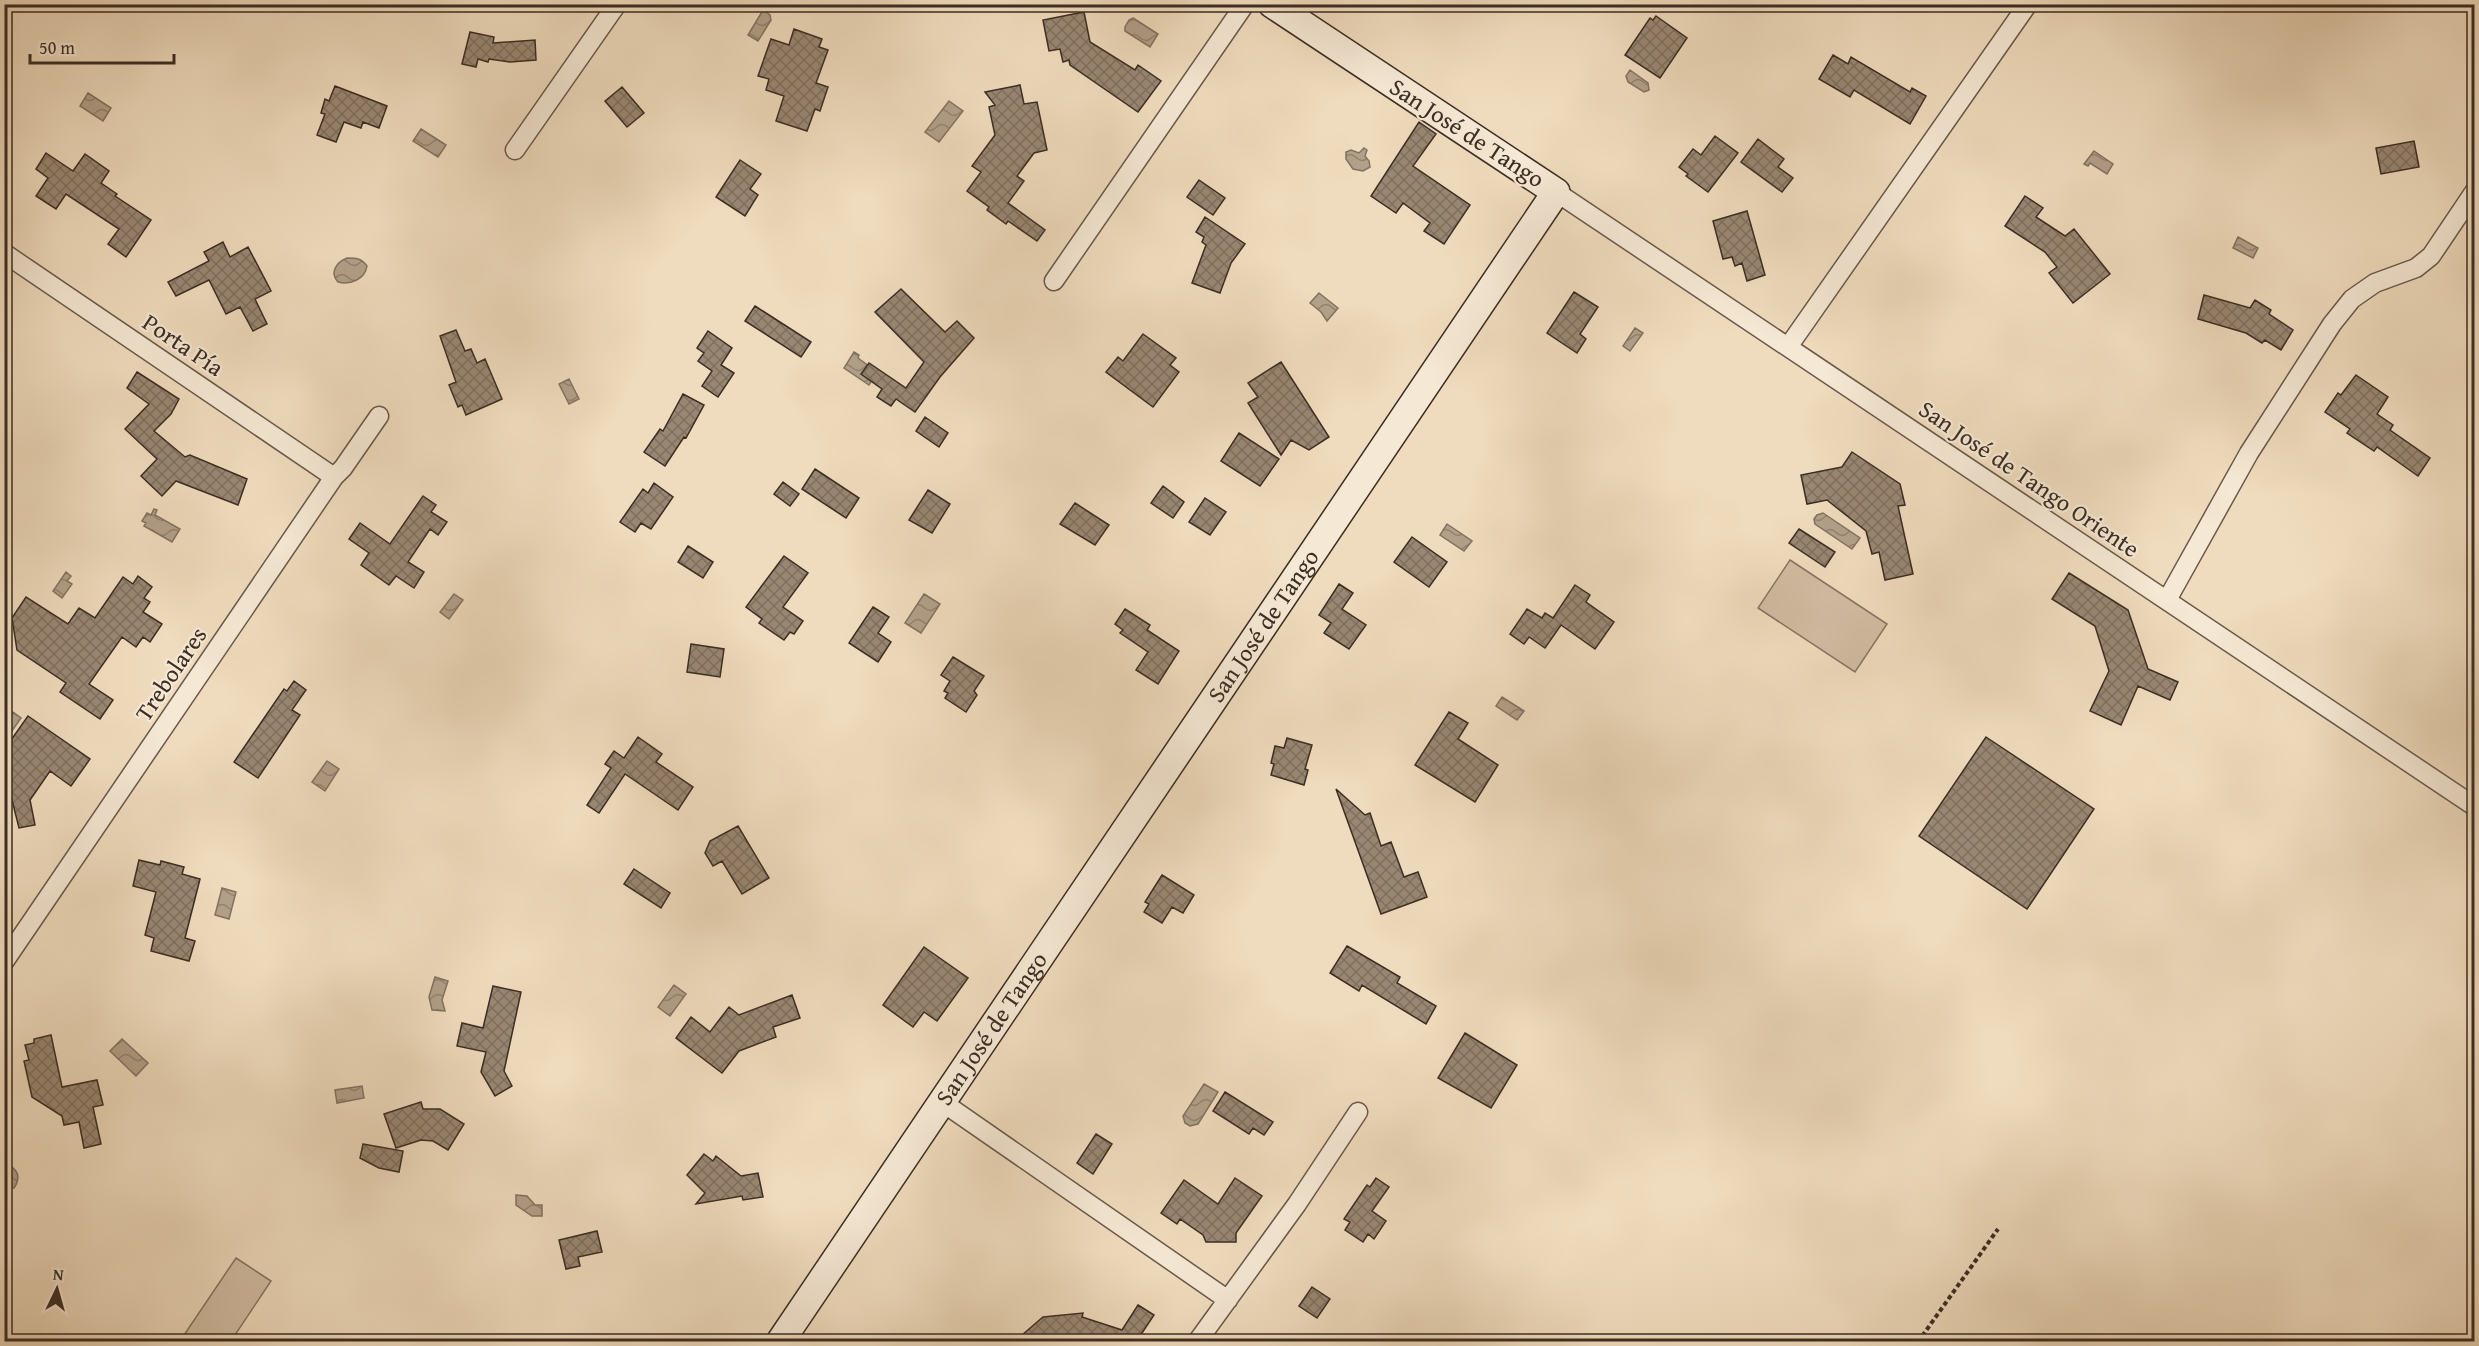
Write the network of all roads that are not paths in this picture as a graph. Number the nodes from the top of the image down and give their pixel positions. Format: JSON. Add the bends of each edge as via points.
{"nodes":[{"id":1,"x":617,"y":4,"type":"edge"},
{"id":2,"x":1245,"y":4,"type":"edge"},
{"id":3,"x":1272,"y":4,"type":"edge"},
{"id":4,"x":2028,"y":4,"type":"edge"},
{"id":5,"x":515,"y":150,"type":"dead end"},
{"id":6,"x":1556,"y":192,"type":"junction"},
{"id":7,"x":2475,"y":192,"type":"edge"},
{"id":8,"x":4,"y":253,"type":"edge"},
{"id":9,"x":1054,"y":281,"type":"dead end"},
{"id":10,"x":1788,"y":347,"type":"junction"},
{"id":11,"x":379,"y":416,"type":"dead end"},
{"id":12,"x":334,"y":477,"type":"junction"},
{"id":13,"x":2167,"y":600,"type":"junction"},
{"id":14,"x":2475,"y":806,"type":"edge"},
{"id":15,"x":4,"y":962,"type":"edge"},
{"id":16,"x":942,"y":1102,"type":"junction"},
{"id":17,"x":1358,"y":1112,"type":"dead end"},
{"id":18,"x":1228,"y":1300,"type":"junction"},
{"id":19,"x":780,"y":1341,"type":"edge"},
{"id":20,"x":1197,"y":1341,"type":"edge"}],
"edges":[{"from":1,"to":5,"type":"street"},
{"from":2,"to":9,"type":"street"},
{"from":3,"to":6,"type":"street","name":"San José de Tango"},
{"from":4,"to":10,"type":"street"},
{"from":6,"to":10,"type":"street","name":"San José de Tango Oriente"},
{"from":6,"to":16,"type":"street","name":"San José de Tango"},
{"from":7,"to":13,"type":"street","via":[[2431,256],[2416,268],[2375,283],[2352,299],[2332,324],[2249,453]]},
{"from":8,"to":12,"type":"street","name":"Porta Pía"},
{"from":10,"to":13,"type":"street","name":"San José de Tango Oriente"},
{"from":11,"to":12,"type":"street","name":"Trebolares"},
{"from":12,"to":15,"type":"street","name":"Trebolares"},
{"from":13,"to":14,"type":"street","name":"San José de Tango Oriente"},
{"from":16,"to":18,"type":"street"},
{"from":16,"to":19,"type":"street","name":"San José de Tango"},
{"from":17,"to":18,"type":"street"},
{"from":18,"to":20,"type":"street"}]}
